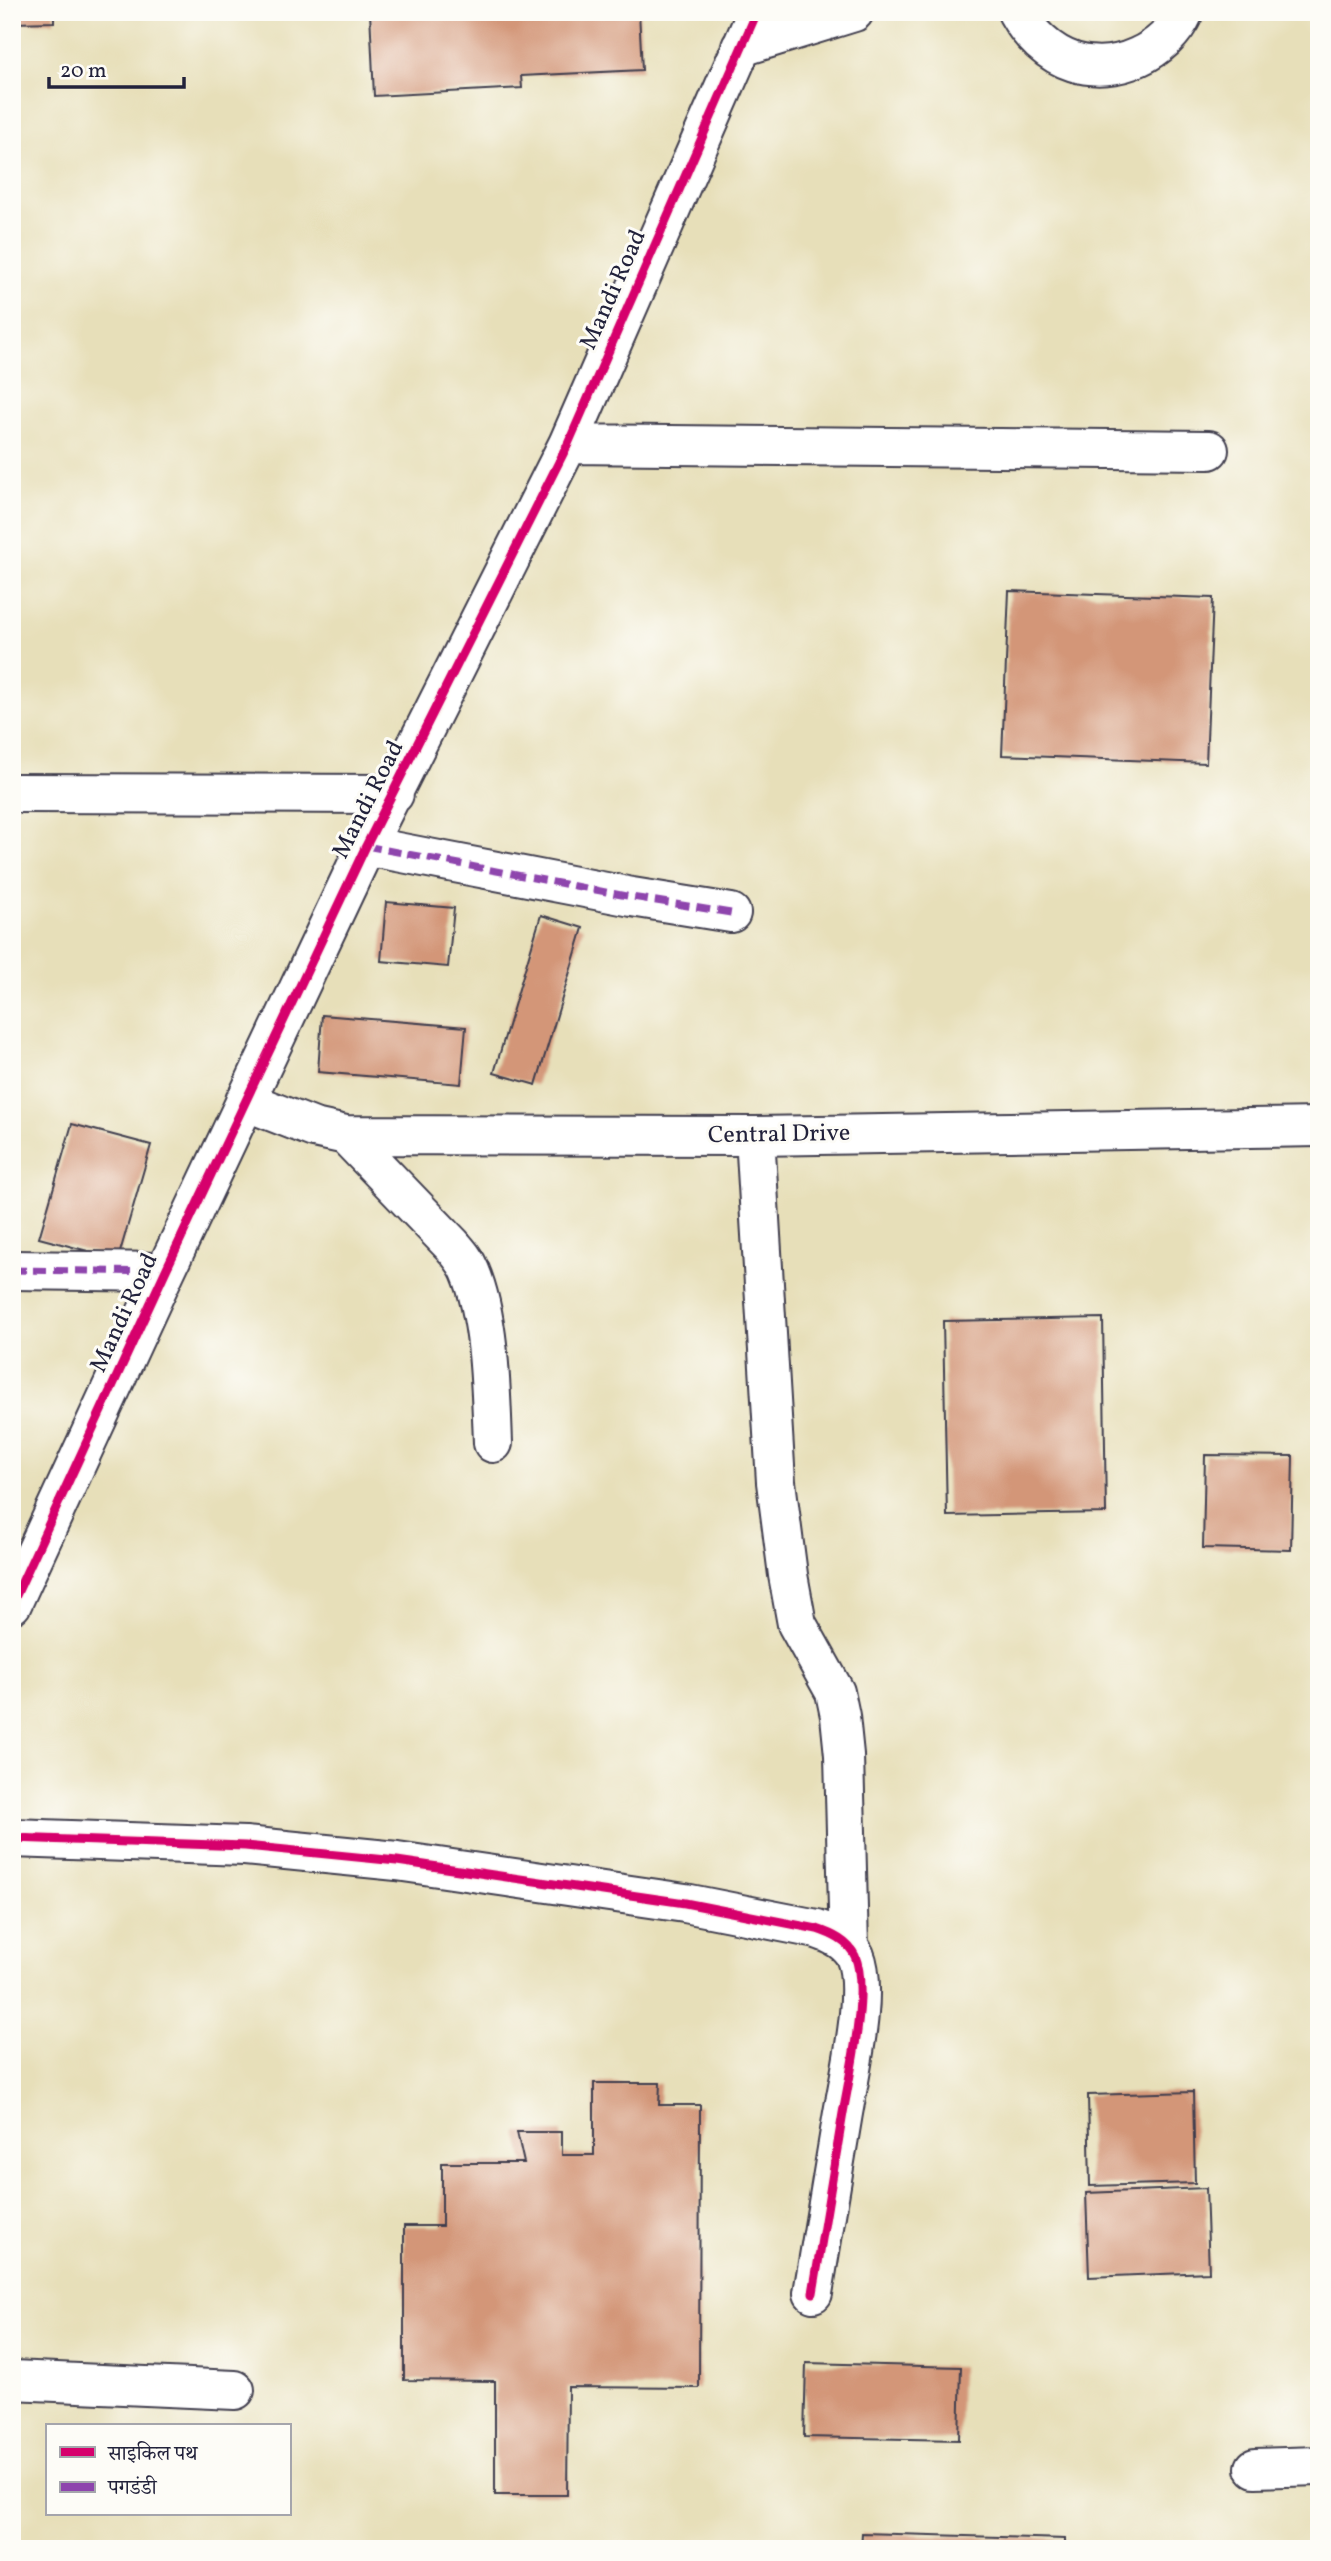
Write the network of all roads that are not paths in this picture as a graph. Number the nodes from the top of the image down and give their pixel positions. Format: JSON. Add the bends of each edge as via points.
{"nodes":[{"id":1,"x":757,"y":12,"type":"edge"},
{"id":2,"x":855,"y":12,"type":"edge"},
{"id":3,"x":1017,"y":12,"type":"edge"},
{"id":4,"x":1184,"y":12,"type":"edge"},
{"id":5,"x":741,"y":47,"type":"junction"},
{"id":6,"x":568,"y":444,"type":"junction"},
{"id":7,"x":1209,"y":450,"type":"dead end"},
{"id":8,"x":12,"y":793,"type":"edge"},
{"id":9,"x":394,"y":794,"type":"junction"},
{"id":10,"x":366,"y":846,"type":"junction"},
{"id":11,"x":731,"y":913,"type":"dead end"},
{"id":12,"x":246,"y":1101,"type":"junction"},
{"id":13,"x":1319,"y":1127,"type":"edge"},
{"id":14,"x":346,"y":1135,"type":"junction"},
{"id":15,"x":755,"y":1136,"type":"junction"},
{"id":16,"x":12,"y":1270,"type":"edge"},
{"id":17,"x":165,"y":1272,"type":"junction"},
{"id":18,"x":493,"y":1443,"type":"dead end"},
{"id":19,"x":12,"y":1604,"type":"edge"},
{"id":20,"x":12,"y":1838,"type":"edge"},
{"id":21,"x":849,"y":1947,"type":"junction"},
{"id":22,"x":813,"y":2293,"type":"dead end"},
{"id":23,"x":12,"y":2379,"type":"edge"},
{"id":24,"x":235,"y":2390,"type":"dead end"},
{"id":25,"x":1319,"y":2466,"type":"edge"},
{"id":26,"x":1255,"y":2468,"type":"dead end"}],
"edges":[{"from":1,"to":5,"type":"street","name":"Mandi Road"},
{"from":2,"to":5,"type":"street"},
{"from":3,"to":4,"type":"street","via":[[1047,48],[1073,62],[1103,66],[1133,60],[1159,45]]},
{"from":5,"to":6,"type":"street","name":"Mandi Road"},
{"from":6,"to":7,"type":"street"},
{"from":6,"to":9,"type":"street","name":"Mandi Road"},
{"from":8,"to":9,"type":"street"},
{"from":9,"to":10,"type":"street","name":"Mandi Road"},
{"from":10,"to":11,"type":"street"},
{"from":10,"to":12,"type":"street","name":"Mandi Road"},
{"from":12,"to":14,"type":"street","name":"Central Drive","via":[[314,1128]]},
{"from":12,"to":17,"type":"street","name":"Mandi Road"},
{"from":13,"to":15,"type":"street","name":"Central Drive"},
{"from":14,"to":15,"type":"street","name":"Central Drive"},
{"from":14,"to":18,"type":"street","via":[[452,1245],[471,1272],[482,1316]]},
{"from":15,"to":21,"type":"street","via":[[776,1482],[797,1624],[835,1692],[840,1716]]},
{"from":16,"to":17,"type":"street"},
{"from":17,"to":19,"type":"street","name":"Mandi Road"},
{"from":20,"to":21,"type":"street","via":[[245,1846],[397,1861],[685,1903],[817,1929]]},
{"from":21,"to":22,"type":"street","via":[[860,1976],[856,2028]]},
{"from":23,"to":24,"type":"street"},
{"from":25,"to":26,"type":"street"}]}
